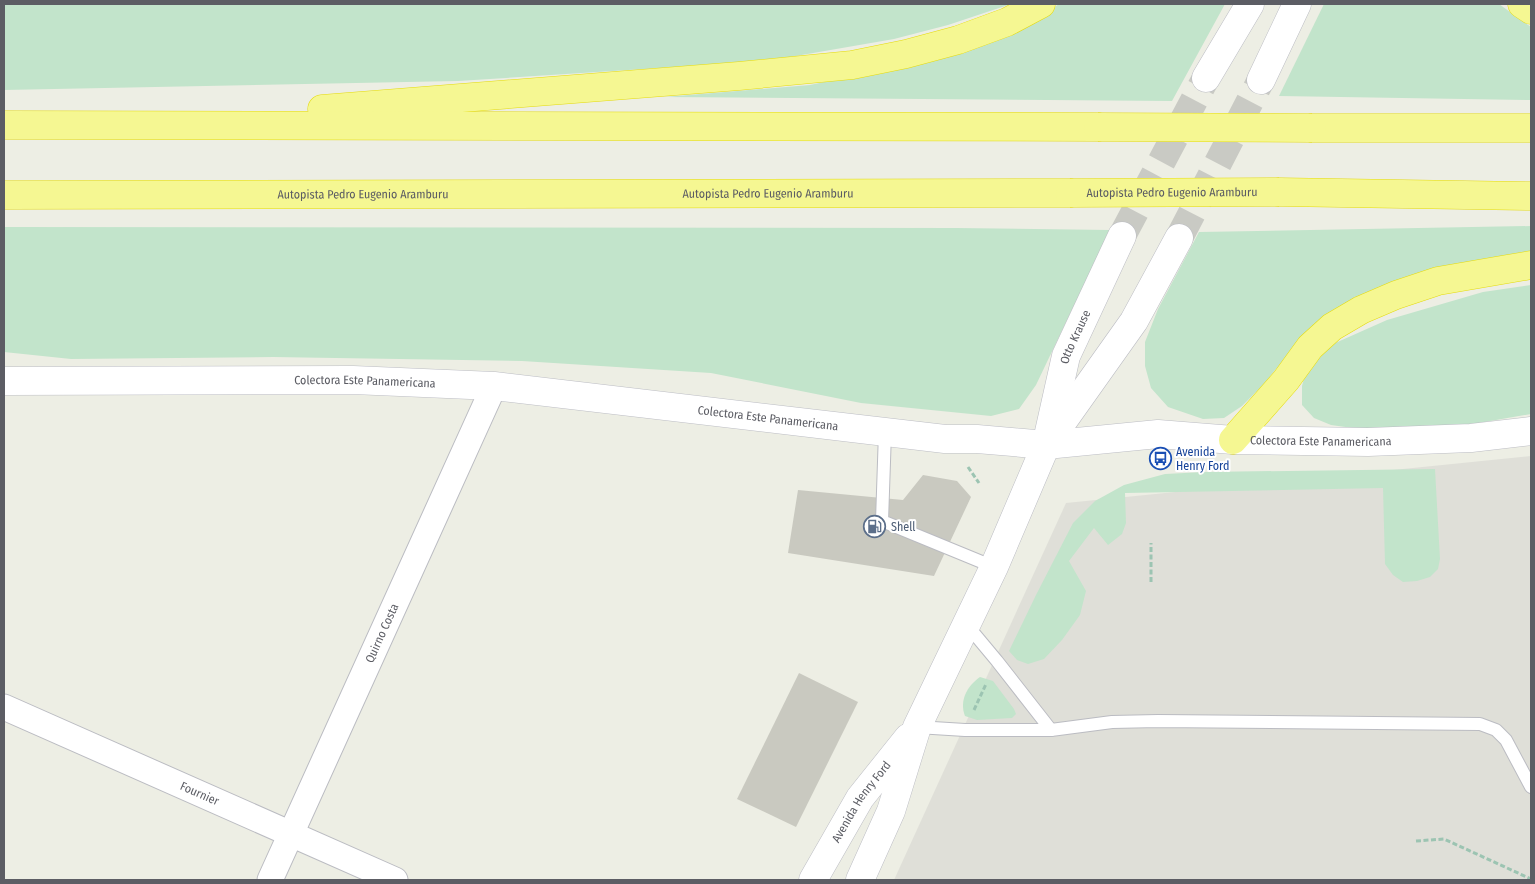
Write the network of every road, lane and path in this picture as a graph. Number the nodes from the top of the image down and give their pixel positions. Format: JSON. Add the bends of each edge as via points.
{"nodes":[{"id":1,"x":1041,"y":4,"type":"edge"},
{"id":2,"x":1250,"y":4,"type":"edge"},
{"id":3,"x":1297,"y":4,"type":"edge"},
{"id":4,"x":1522,"y":4,"type":"edge"},
{"id":5,"x":1531,"y":10,"type":"edge"},
{"id":6,"x":1206,"y":78,"type":"tunnel mouth"},
{"id":7,"x":1261,"y":80,"type":"tunnel mouth"},
{"id":8,"x":121,"y":124,"type":"junction"},
{"id":9,"x":4,"y":125,"type":"edge"},
{"id":10,"x":1531,"y":128,"type":"edge"},
{"id":11,"x":4,"y":195,"type":"edge"},
{"id":12,"x":1531,"y":196,"type":"edge"},
{"id":13,"x":1122,"y":236,"type":"tunnel mouth"},
{"id":14,"x":1179,"y":238,"type":"tunnel mouth"},
{"id":15,"x":1531,"y":265,"type":"edge"},
{"id":16,"x":4,"y":381,"type":"edge"},
{"id":17,"x":494,"y":386,"type":"junction"},
{"id":18,"x":1531,"y":430,"type":"edge"},
{"id":19,"x":884,"y":432,"type":"junction"},
{"id":20,"x":1233,"y":440,"type":"junction"},
{"id":21,"x":1046,"y":445,"type":"junction"},
{"id":22,"x":964,"y":461,"type":"dead end"},
{"id":23,"x":979,"y":483,"type":"dead end"},
{"id":24,"x":1152,"y":543,"type":"dead end"},
{"id":25,"x":994,"y":567,"type":"junction"},
{"id":26,"x":1151,"y":582,"type":"dead end"},
{"id":27,"x":967,"y":625,"type":"junction"},
{"id":28,"x":986,"y":684,"type":"dead end"},
{"id":29,"x":4,"y":707,"type":"edge"},
{"id":30,"x":972,"y":713,"type":"dead end"},
{"id":31,"x":917,"y":728,"type":"junction"},
{"id":32,"x":1051,"y":730,"type":"junction"},
{"id":33,"x":1531,"y":787,"type":"edge"},
{"id":34,"x":292,"y":834,"type":"junction"},
{"id":35,"x":1416,"y":841,"type":"dead end"},
{"id":36,"x":1531,"y":879,"type":"edge"},
{"id":37,"x":270,"y":880,"type":"edge"},
{"id":38,"x":395,"y":880,"type":"edge"},
{"id":39,"x":814,"y":880,"type":"edge"},
{"id":40,"x":860,"y":880,"type":"edge"}],
"edges":[{"from":1,"to":8,"type":"highway","via":[[1007,22],[958,40],[852,65]]},
{"from":2,"to":6,"type":"main road"},
{"from":3,"to":7,"type":"main road"},
{"from":4,"to":5,"type":"highway"},
{"from":8,"to":9,"type":"highway"},
{"from":8,"to":10,"type":"highway","bridge":true},
{"from":11,"to":12,"type":"highway","name":"Autopista Pedro Eugenio Aramburu","bridge":true,"via":[[1279,192]]},
{"from":13,"to":21,"type":"main road","name":"Otto Krause","via":[[1066,356]]},
{"from":14,"to":21,"type":"main road","name":"Avenida Henry Ford","via":[[1134,321]]},
{"from":15,"to":20,"type":"highway","via":[[1438,281],[1361,310],[1332,327],[1310,347],[1286,380]]},
{"from":16,"to":17,"type":"main road","name":"Colectora Este Panamericana","via":[[353,380]]},
{"from":17,"to":19,"type":"main road","name":"Colectora Este Panamericana"},
{"from":17,"to":34,"type":"street","name":"Quirno Costa"},
{"from":18,"to":20,"type":"main road","name":"Colectora Este Panamericana","via":[[1434,440]]},
{"from":19,"to":21,"type":"main road","name":"Colectora Este Panamericana"},
{"from":19,"to":25,"type":"lane","via":[[882,521]]},
{"from":20,"to":21,"type":"main road","name":"Colectora Este Panamericana","via":[[1158,434]]},
{"from":21,"to":25,"type":"main road","name":"Avenida Henry Ford"},
{"from":22,"to":23,"type":"path"},
{"from":24,"to":26,"type":"path"},
{"from":25,"to":27,"type":"main road","name":"Avenida Henry Ford"},
{"from":27,"to":31,"type":"main road","name":"Avenida Henry Ford"},
{"from":27,"to":32,"type":"lane"},
{"from":28,"to":30,"type":"path"},
{"from":29,"to":34,"type":"street","name":"Fournier"},
{"from":31,"to":32,"type":"lane"},
{"from":31,"to":39,"type":"main road","name":"Avenida Henry Ford","via":[[860,798]]},
{"from":31,"to":40,"type":"main road","name":"Avenida Henry Ford","via":[[891,811]]},
{"from":32,"to":33,"type":"lane","via":[[1112,722],[1158,721],[1480,724],[1496,730],[1506,740]]},
{"from":34,"to":37,"type":"street","name":"Quirno Costa"},
{"from":34,"to":38,"type":"street","name":"Fournier"},
{"from":35,"to":36,"type":"path","via":[[1444,839]]}]}
